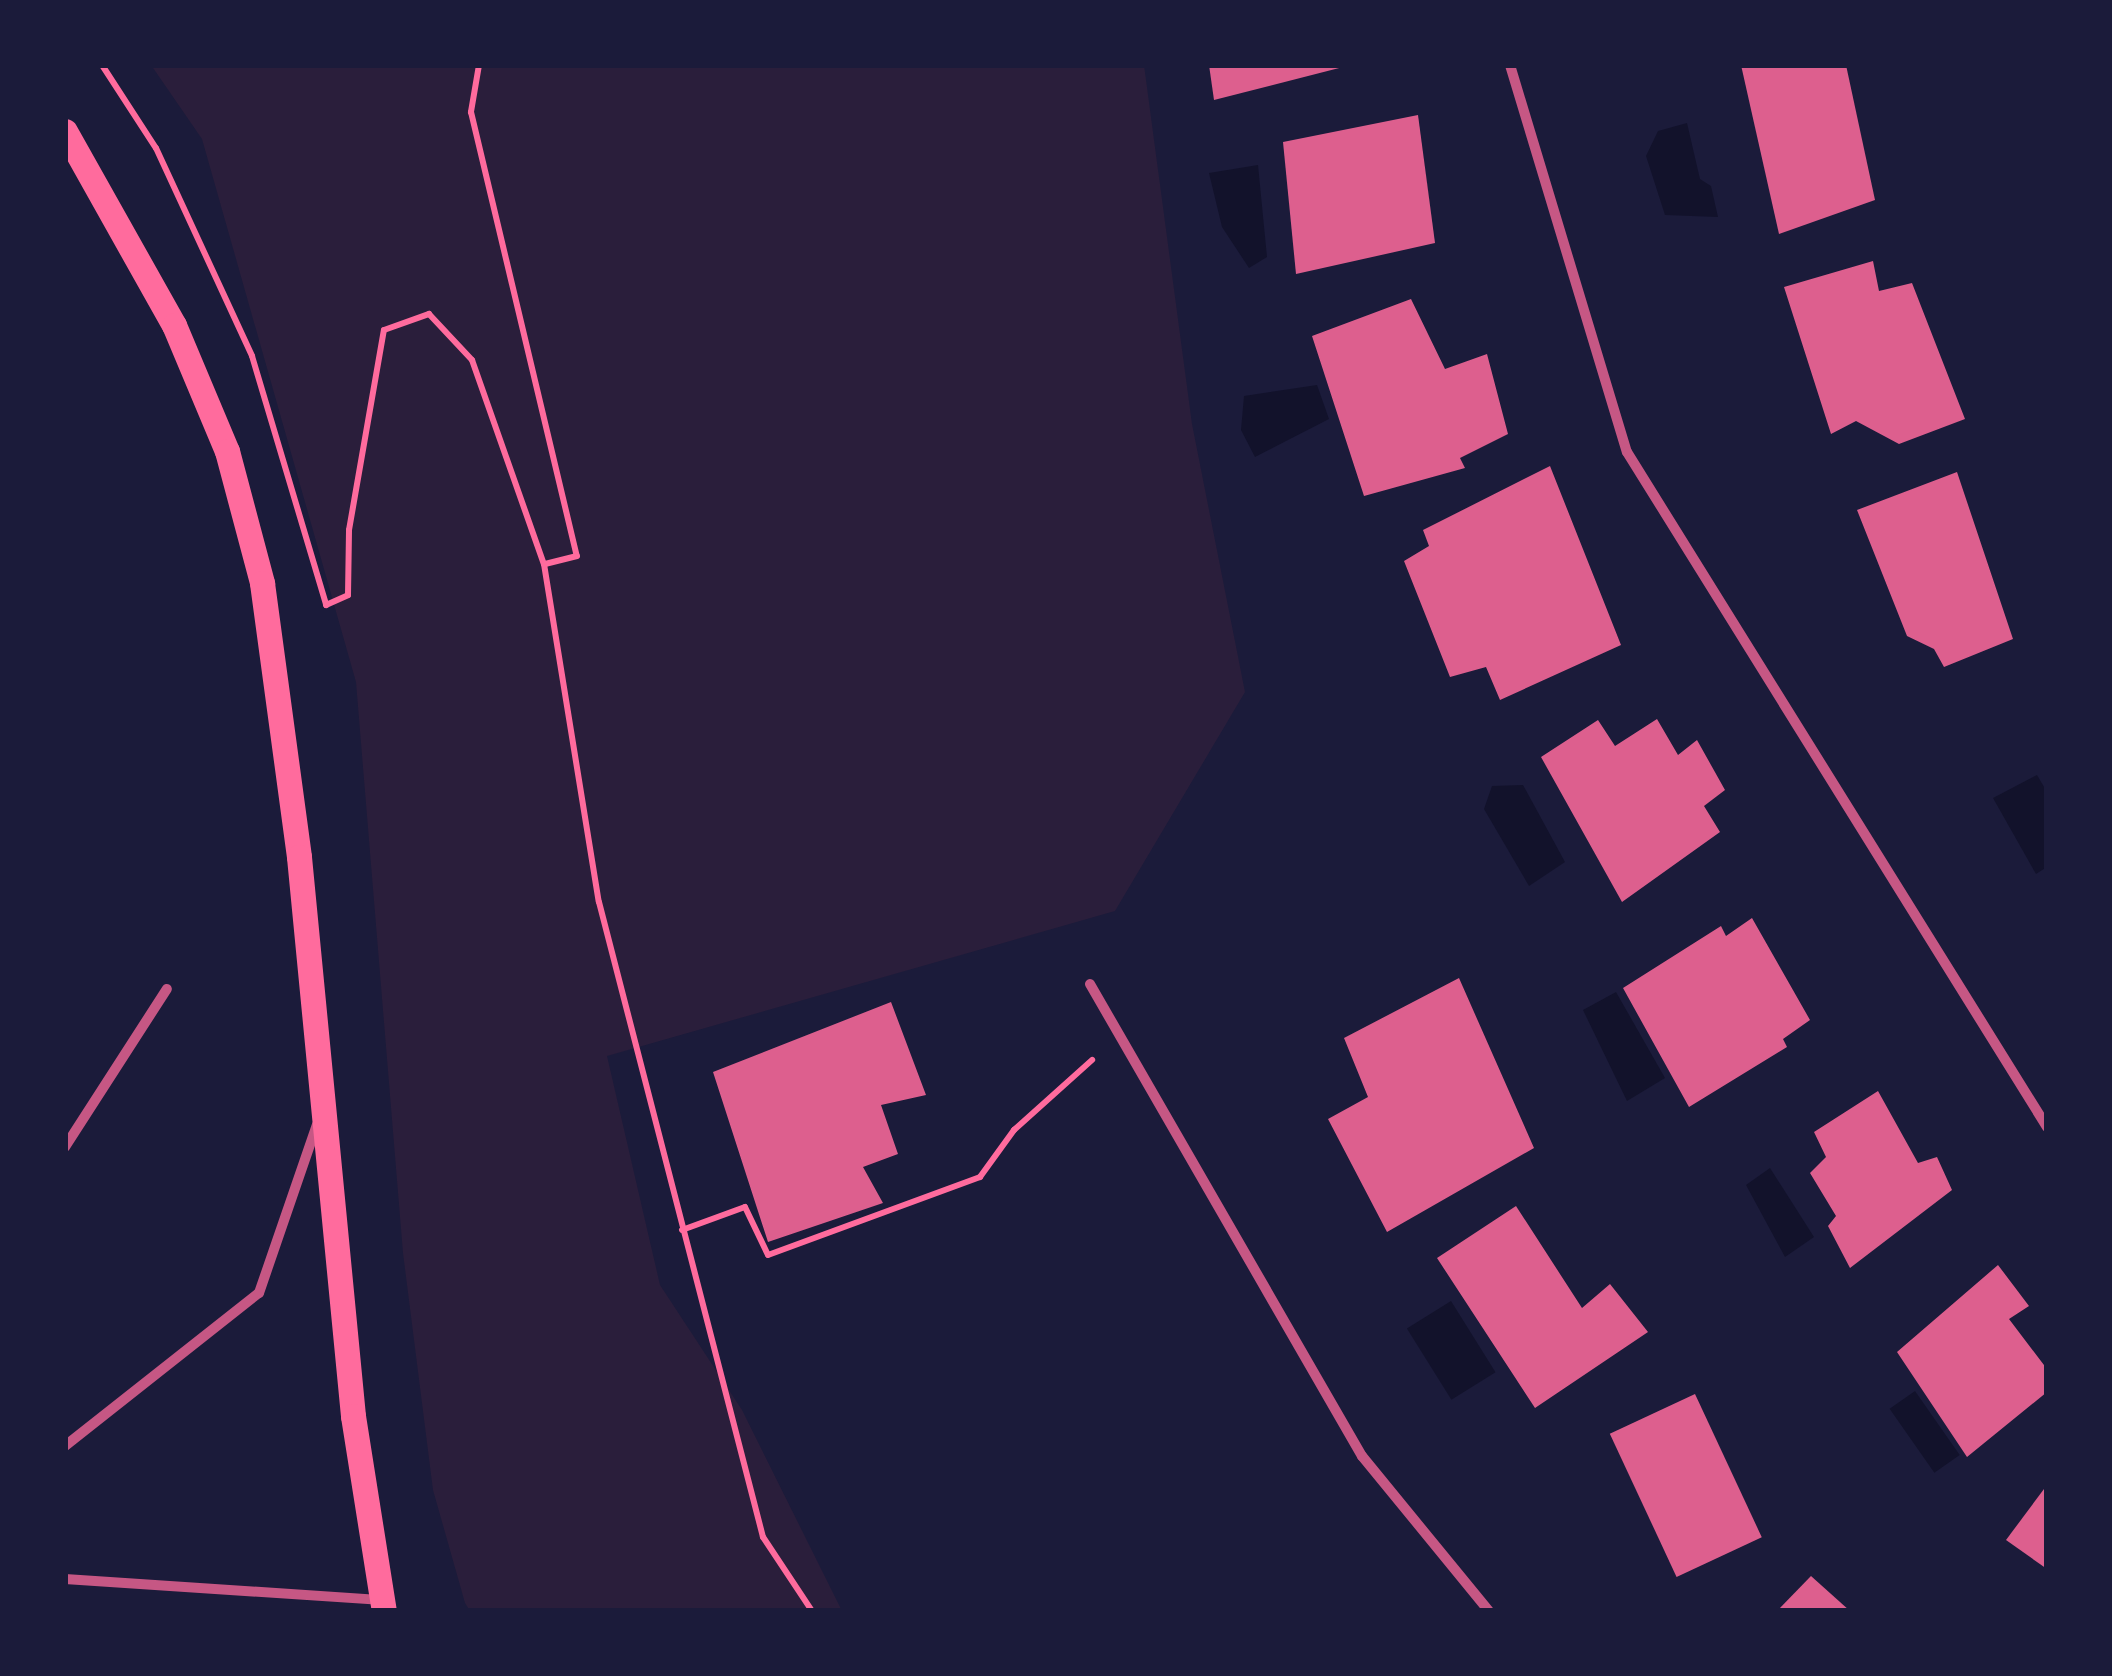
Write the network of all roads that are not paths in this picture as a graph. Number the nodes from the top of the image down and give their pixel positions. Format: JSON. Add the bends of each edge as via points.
{"nodes":[{"id":1,"x":1510,"y":65,"type":"edge"},
{"id":2,"x":65,"y":130,"type":"edge"},
{"id":3,"x":1090,"y":984,"type":"dead end"},
{"id":4,"x":167,"y":989,"type":"dead end"},
{"id":5,"x":325,"y":1100,"type":"junction"},
{"id":6,"x":2047,"y":1127,"type":"edge"},
{"id":7,"x":65,"y":1147,"type":"edge"},
{"id":8,"x":65,"y":1446,"type":"edge"},
{"id":9,"x":65,"y":1579,"type":"edge"},
{"id":10,"x":382,"y":1605,"type":"edge"},
{"id":11,"x":1489,"y":1611,"type":"edge"}],
"edges":[{"from":1,"to":6,"type":"street","via":[[1628,452]]},
{"from":2,"to":5,"type":"main road","via":[[174,325],[227,451],[262,584]]},
{"from":3,"to":11,"type":"street","via":[[1362,1456]]},
{"from":4,"to":7,"type":"street"},
{"from":5,"to":8,"type":"street","via":[[259,1293]]},
{"from":5,"to":10,"type":"main road"},
{"from":9,"to":10,"type":"street"}]}
